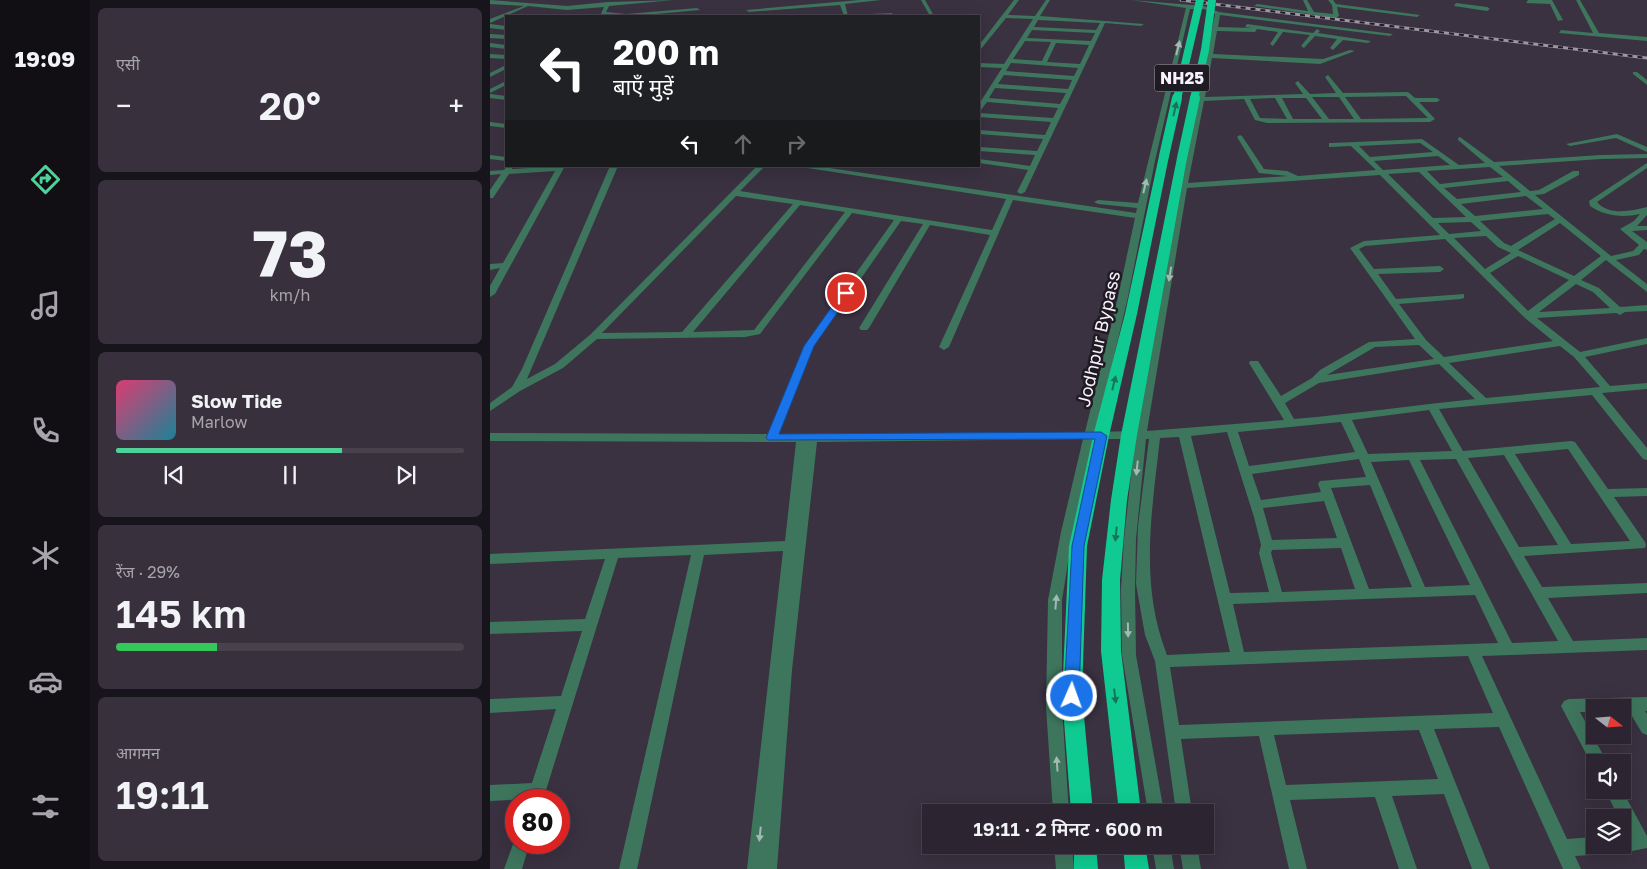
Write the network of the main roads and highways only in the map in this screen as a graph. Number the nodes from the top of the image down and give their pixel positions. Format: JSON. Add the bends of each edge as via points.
{"nodes":[{"id":1,"x":1196,"y":4,"type":"edge"},
{"id":2,"x":1215,"y":6,"type":"edge"},
{"id":3,"x":1081,"y":804,"type":"edge"},
{"id":4,"x":1129,"y":804,"type":"edge"},
{"id":5,"x":1085,"y":854,"type":"edge"},
{"id":6,"x":1135,"y":854,"type":"edge"},
{"id":7,"x":1086,"y":869,"type":"edge"},
{"id":8,"x":1137,"y":869,"type":"edge"}],
"edges":[{"from":3,"to":1,"type":"highway","name":"Jodhpur Bypass","number":"NH25","one_way":true,"bridge":true,"via":[[1072,696],[1078,546],[1095,436],[1131,314]]},
{"from":2,"to":4,"type":"highway","one_way":true,"bridge":true,"via":[[1182,158],[1141,435],[1119,500],[1110,615],[1114,690]]},
{"from":5,"to":7,"type":"highway"},
{"from":6,"to":8,"type":"highway"}]}
